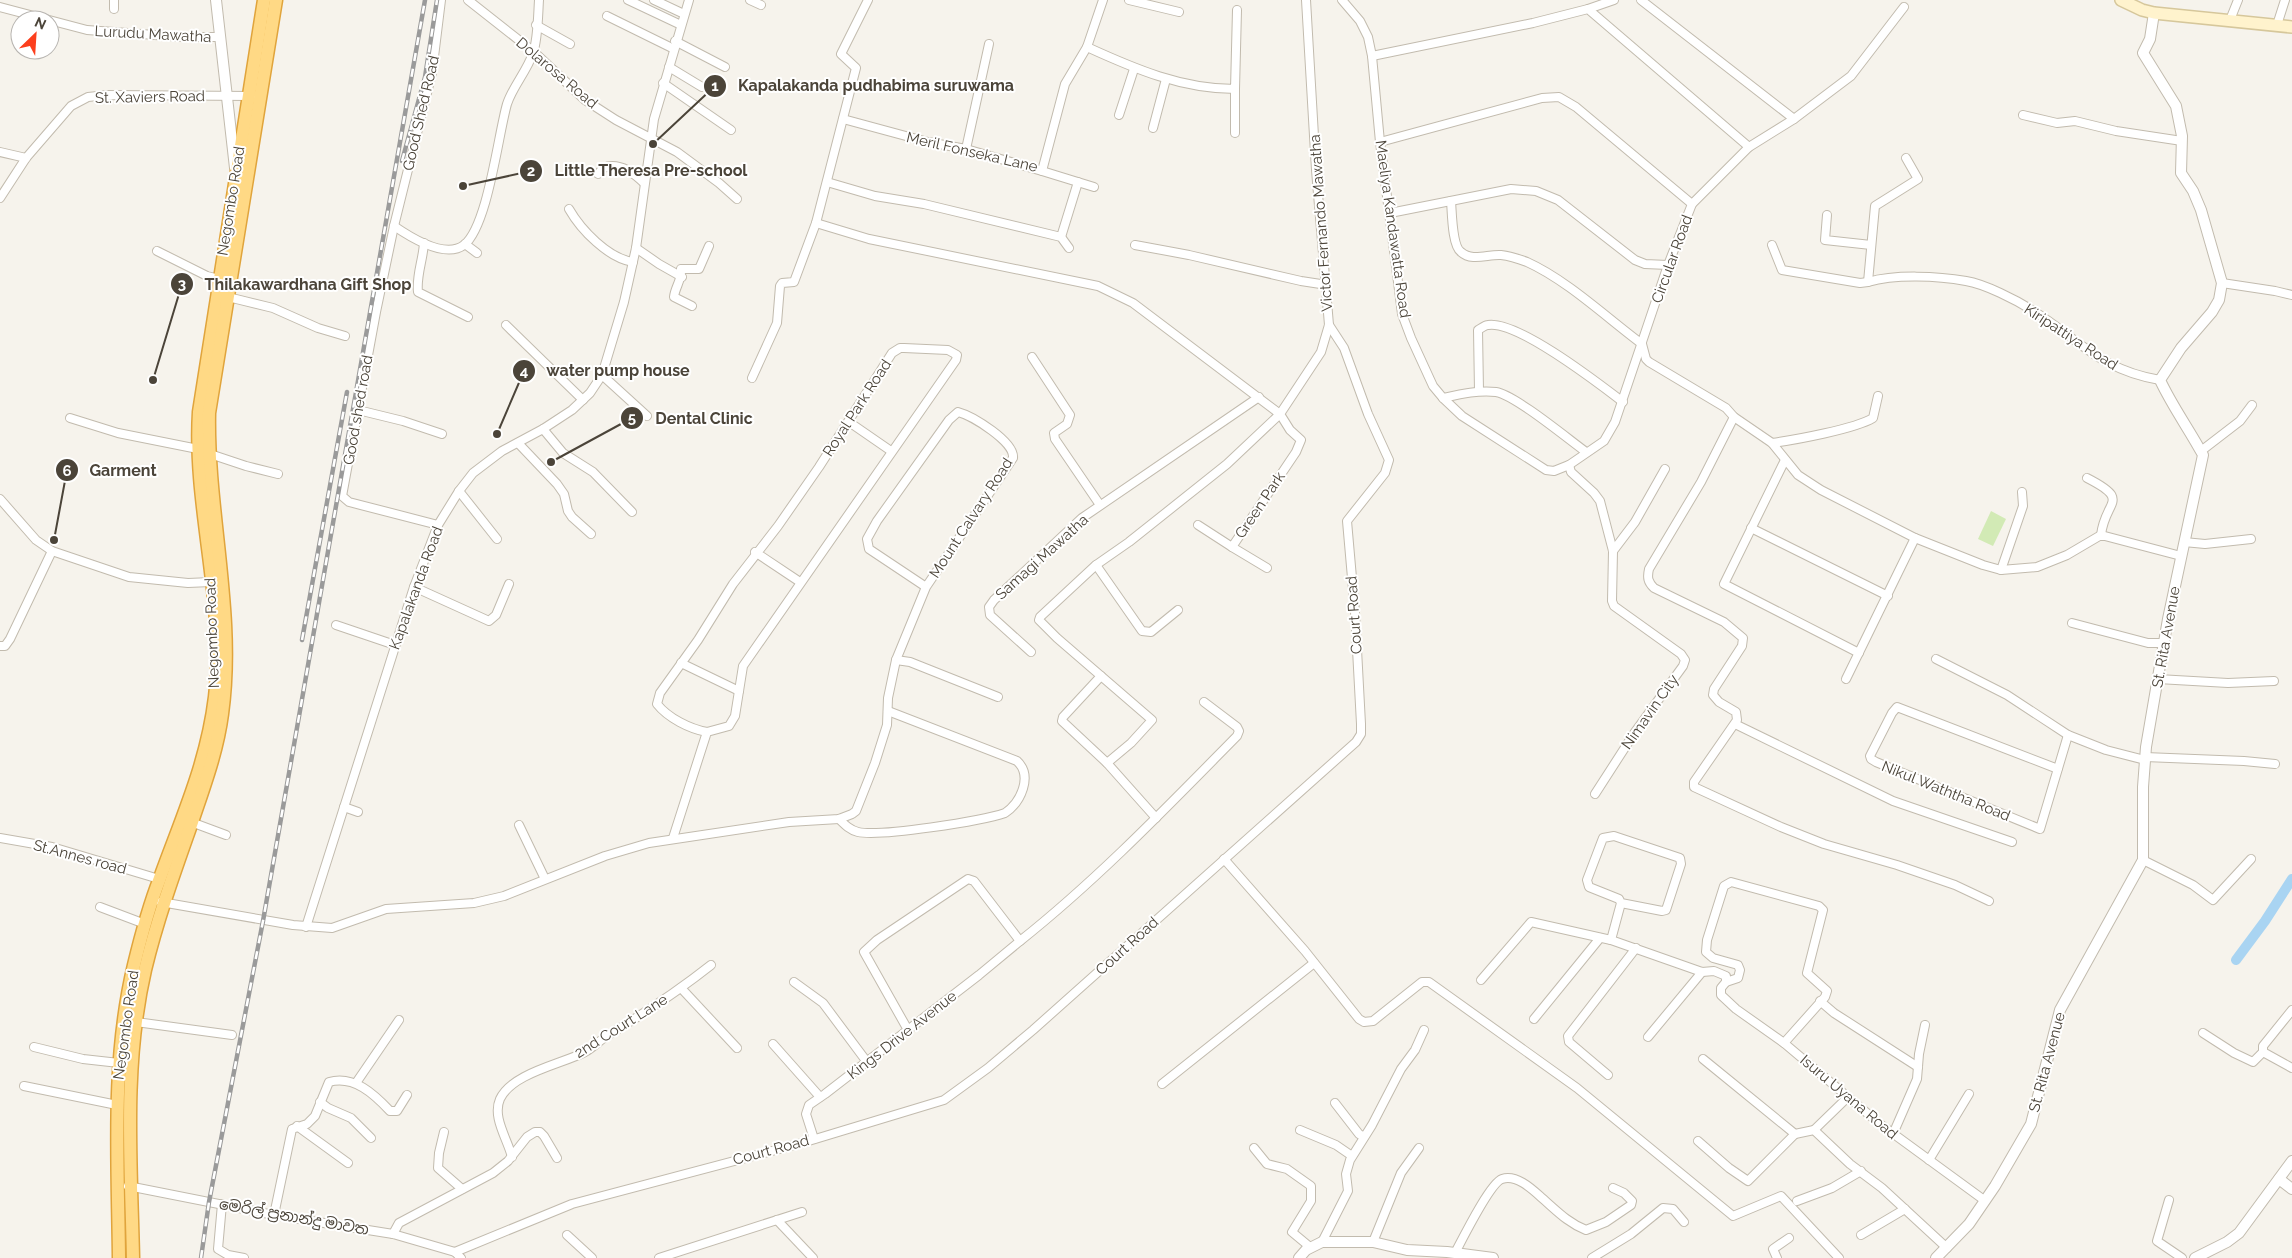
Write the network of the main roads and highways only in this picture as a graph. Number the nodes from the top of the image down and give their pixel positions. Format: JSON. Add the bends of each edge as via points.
{"nodes":[{"id":1,"x":264,"y":0,"type":"edge"},
{"id":2,"x":276,"y":0,"type":"edge"},
{"id":3,"x":2121,"y":0,"type":"edge"},
{"id":4,"x":2292,"y":28,"type":"edge"},
{"id":5,"x":253,"y":96,"type":"junction"},
{"id":6,"x":204,"y":451,"type":"junction"},
{"id":7,"x":158,"y":901,"type":"junction"},
{"id":8,"x":125,"y":1186,"type":"junction"},
{"id":9,"x":119,"y":1258,"type":"edge"},
{"id":10,"x":133,"y":1258,"type":"edge"}],
"edges":[{"from":1,"to":5,"type":"highway","name":"Negombo Road"},
{"from":2,"to":5,"type":"highway","name":"Negombo Road"},
{"from":3,"to":4,"type":"main road","via":[[2154,13]]},
{"from":5,"to":6,"type":"highway","name":"Negombo Road","via":[[228,297]]},
{"from":5,"to":6,"type":"highway","name":"Negombo Road","via":[[236,176],[201,394]]},
{"from":6,"to":7,"type":"highway","name":"Negombo Road","via":[[217,674],[210,732],[195,788],[159,879]]},
{"from":6,"to":7,"type":"highway","name":"Negombo Road","via":[[222,581],[226,675],[219,735],[209,775]]},
{"from":7,"to":8,"type":"highway","name":"Negombo Road","via":[[136,1022]]},
{"from":7,"to":8,"type":"highway","name":"Negombo Road","via":[[145,924],[128,995],[119,1063],[117,1105]]},
{"from":8,"to":9,"type":"highway","name":"Negombo Road"},
{"from":8,"to":10,"type":"highway","name":"Negombo Road"}]}
